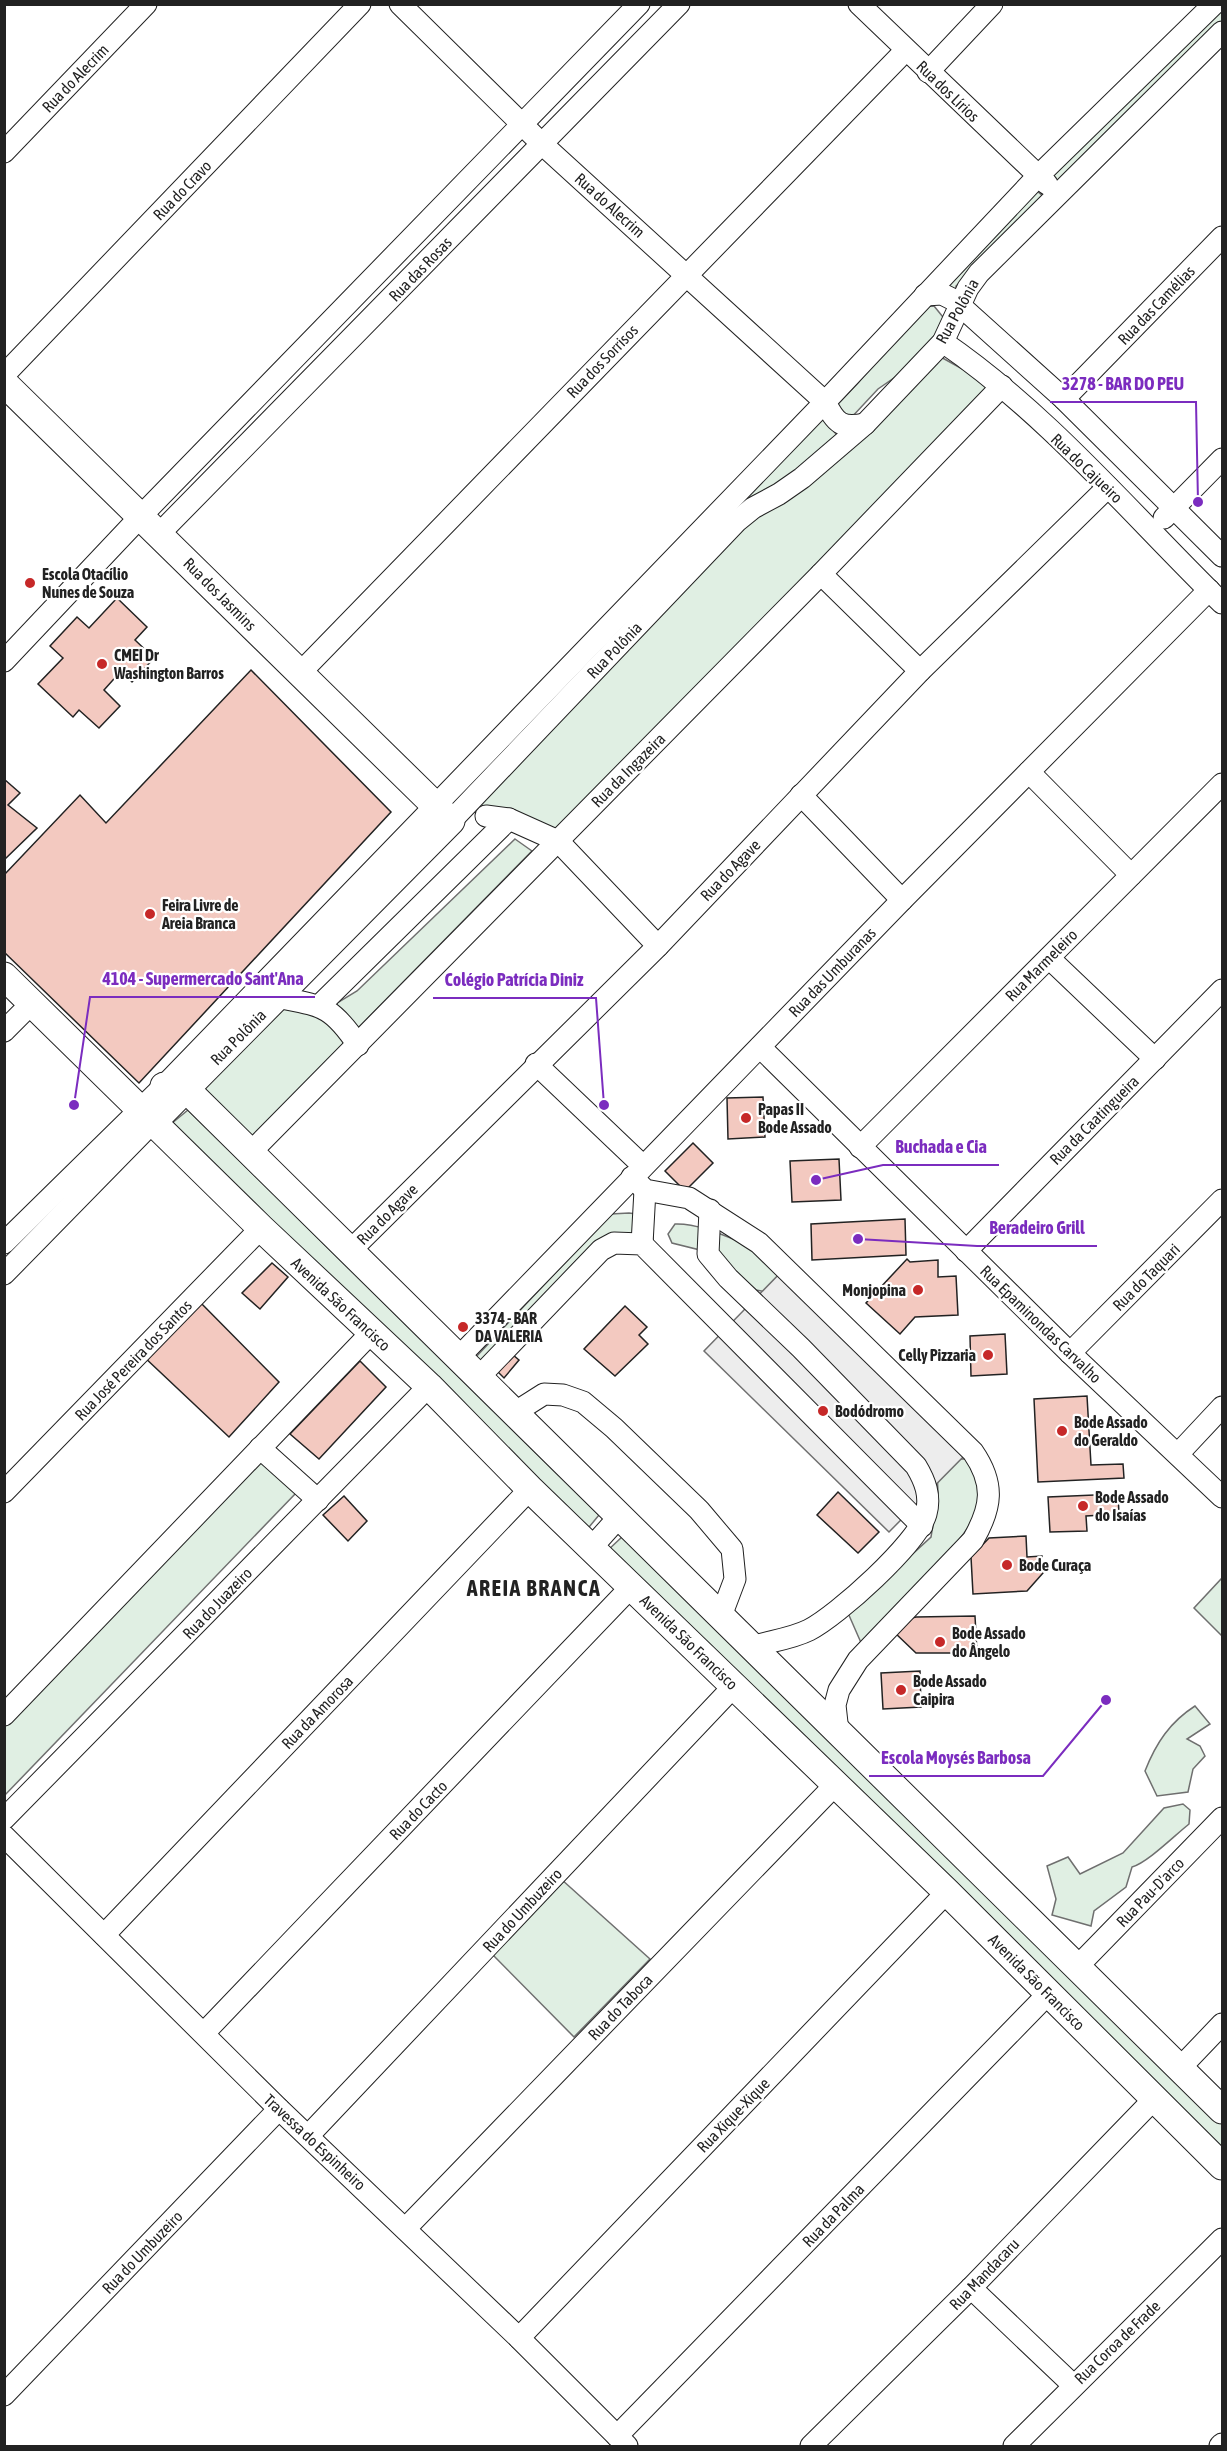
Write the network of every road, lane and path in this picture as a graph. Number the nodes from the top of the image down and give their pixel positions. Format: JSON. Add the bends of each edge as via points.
{"nodes":[{"id":1,"x":146,"y":4,"type":"edge"},
{"id":2,"x":360,"y":4,"type":"edge"},
{"id":3,"x":400,"y":4,"type":"edge"},
{"id":4,"x":639,"y":4,"type":"edge"},
{"id":5,"x":680,"y":4,"type":"edge"},
{"id":6,"x":859,"y":4,"type":"edge"},
{"id":7,"x":992,"y":4,"type":"edge"},
{"id":8,"x":1214,"y":4,"type":"edge"},
{"id":9,"x":1222,"y":32,"type":"edge"},
{"id":10,"x":906,"y":50,"type":"junction"},
{"id":11,"x":928,"y":72,"type":"junction"},
{"id":12,"x":522,"y":124,"type":"junction"},
{"id":13,"x":542,"y":144,"type":"junction"},
{"id":14,"x":4,"y":152,"type":"edge"},
{"id":15,"x":1038,"y":176,"type":"junction"},
{"id":16,"x":1058,"y":195,"type":"junction"},
{"id":17,"x":1222,"y":237,"type":"edge"},
{"id":18,"x":686,"y":274,"type":"junction"},
{"id":19,"x":925,"y":295,"type":"junction"},
{"id":20,"x":960,"y":306,"type":"junction"},
{"id":21,"x":943,"y":342,"type":"junction"},
{"id":22,"x":4,"y":375,"type":"edge"},
{"id":23,"x":4,"y":383,"type":"edge"},
{"id":24,"x":1002,"y":386,"type":"junction"},
{"id":25,"x":1064,"y":399,"type":"junction"},
{"id":26,"x":825,"y":402,"type":"junction"},
{"id":27,"x":865,"y":424,"type":"junction"},
{"id":28,"x":1222,"y":459,"type":"edge"},
{"id":29,"x":1108,"y":487,"type":"junction"},
{"id":30,"x":1173,"y":509,"type":"junction"},
{"id":31,"x":151,"y":525,"type":"junction"},
{"id":32,"x":1152,"y":531,"type":"junction"},
{"id":33,"x":1222,"y":556,"type":"edge"},
{"id":34,"x":821,"y":574,"type":"junction"},
{"id":35,"x":1216,"y":596,"type":"edge"},
{"id":36,"x":4,"y":661,"type":"edge"},
{"id":37,"x":920,"y":671,"type":"junction"},
{"id":38,"x":300,"y":673,"type":"junction"},
{"id":39,"x":1029,"y":772,"type":"junction"},
{"id":40,"x":1222,"y":784,"type":"edge"},
{"id":41,"x":801,"y":795,"type":"junction"},
{"id":42,"x":443,"y":813,"type":"junction"},
{"id":43,"x":486,"y":816,"type":"dead end"},
{"id":44,"x":508,"y":819,"type":"junction"},
{"id":45,"x":558,"y":841,"type":"junction"},
{"id":46,"x":1131,"y":875,"type":"junction"},
{"id":47,"x":902,"y":900,"type":"junction"},
{"id":48,"x":658,"y":945,"type":"junction"},
{"id":49,"x":1049,"y":958,"type":"junction"},
{"id":50,"x":4,"y":976,"type":"edge"},
{"id":51,"x":1222,"y":990,"type":"edge"},
{"id":52,"x":277,"y":998,"type":"junction"},
{"id":53,"x":33,"y":1002,"type":"junction"},
{"id":54,"x":319,"y":1006,"type":"junction"},
{"id":55,"x":4,"y":1031,"type":"edge"},
{"id":56,"x":358,"y":1045,"type":"junction"},
{"id":57,"x":760,"y":1047,"type":"junction"},
{"id":58,"x":1155,"y":1059,"type":"junction"},
{"id":59,"x":537,"y":1064,"type":"junction"},
{"id":60,"x":175,"y":1087,"type":"junction"},
{"id":61,"x":146,"y":1115,"type":"junction"},
{"id":62,"x":860,"y":1147,"type":"junction"},
{"id":63,"x":251,"y":1152,"type":"junction"},
{"id":64,"x":640,"y":1178,"type":"junction"},
{"id":65,"x":1222,"y":1200,"type":"edge"},
{"id":66,"x":710,"y":1210,"type":"junction"},
{"id":67,"x":261,"y":1228,"type":"junction"},
{"id":68,"x":4,"y":1243,"type":"edge"},
{"id":69,"x":642,"y":1244,"type":"junction"},
{"id":70,"x":350,"y":1251,"type":"junction"},
{"id":71,"x":966,"y":1251,"type":"junction"},
{"id":72,"x":4,"y":1274,"type":"edge"},
{"id":73,"x":370,"y":1334,"type":"junction"},
{"id":74,"x":1070,"y":1353,"type":"junction"},
{"id":75,"x":458,"y":1358,"type":"junction"},
{"id":76,"x":479,"y":1377,"type":"junction"},
{"id":77,"x":429,"y":1386,"type":"junction"},
{"id":78,"x":1222,"y":1407,"type":"edge"},
{"id":79,"x":514,"y":1413,"type":"junction"},
{"id":80,"x":260,"y":1448,"type":"junction"},
{"id":81,"x":1178,"y":1454,"type":"junction"},
{"id":82,"x":530,"y":1489,"type":"junction"},
{"id":83,"x":4,"y":1492,"type":"edge"},
{"id":84,"x":1222,"y":1497,"type":"edge"},
{"id":85,"x":318,"y":1500,"type":"junction"},
{"id":86,"x":619,"y":1517,"type":"junction"},
{"id":87,"x":922,"y":1526,"type":"junction"},
{"id":88,"x":592,"y":1547,"type":"junction"},
{"id":89,"x":631,"y":1587,"type":"junction"},
{"id":90,"x":721,"y":1616,"type":"junction"},
{"id":91,"x":751,"y":1647,"type":"junction"},
{"id":92,"x":735,"y":1685,"type":"junction"},
{"id":93,"x":4,"y":1715,"type":"edge"},
{"id":94,"x":838,"y":1731,"type":"junction"},
{"id":95,"x":835,"y":1785,"type":"junction"},
{"id":96,"x":1222,"y":1818,"type":"edge"},
{"id":97,"x":4,"y":1819,"type":"edge"},
{"id":98,"x":4,"y":1836,"type":"edge"},
{"id":99,"x":948,"y":1892,"type":"junction"},
{"id":100,"x":104,"y":1935,"type":"junction"},
{"id":101,"x":1077,"y":1967,"type":"junction"},
{"id":102,"x":1049,"y":1993,"type":"junction"},
{"id":103,"x":1222,"y":2024,"type":"edge"},
{"id":104,"x":204,"y":2034,"type":"junction"},
{"id":105,"x":1180,"y":2068,"type":"junction"},
{"id":106,"x":1155,"y":2098,"type":"junction"},
{"id":107,"x":279,"y":2109,"type":"junction"},
{"id":108,"x":1222,"y":2110,"type":"edge"},
{"id":109,"x":308,"y":2136,"type":"junction"},
{"id":110,"x":1222,"y":2166,"type":"edge"},
{"id":111,"x":406,"y":2228,"type":"junction"},
{"id":112,"x":1222,"y":2239,"type":"edge"},
{"id":113,"x":971,"y":2288,"type":"junction"},
{"id":114,"x":519,"y":2338,"type":"junction"},
{"id":115,"x":1072,"y":2385,"type":"junction"},
{"id":116,"x":4,"y":2395,"type":"edge"},
{"id":117,"x":622,"y":2441,"type":"edge"},
{"id":118,"x":811,"y":2446,"type":"edge"},
{"id":119,"x":1014,"y":2446,"type":"edge"}],
"edges":[{"from":1,"to":14,"type":"street","name":"Rua do Alecrim"},
{"from":2,"to":22,"type":"street","name":"Rua do Cravo"},
{"from":3,"to":12,"type":"street","name":"Rua do Alecrim"},
{"from":4,"to":12,"type":"street","name":"Rua das Rosas"},
{"from":5,"to":13,"type":"street","name":"Rua das Rosas"},
{"from":6,"to":10,"type":"street","name":"Rua dos Lírios"},
{"from":7,"to":11,"type":"street"},
{"from":8,"to":15,"type":"street","name":"Rua Polônia"},
{"from":9,"to":16,"type":"street","name":"Rua Polônia"},
{"from":10,"to":11,"type":"street","name":"Rua dos Lírios"},
{"from":10,"to":18,"type":"street","name":"Rua dos Sorrisos"},
{"from":11,"to":15,"type":"street","name":"Rua dos Lírios"},
{"from":12,"to":13,"type":"street","name":"Rua do Alecrim"},
{"from":12,"to":31,"type":"street","name":"Rua das Rosas"},
{"from":13,"to":18,"type":"street","name":"Rua do Alecrim"},
{"from":13,"to":31,"type":"street","name":"Rua das Rosas"},
{"from":15,"to":16,"type":"street","name":"Rua dos Lírios"},
{"from":15,"to":19,"type":"street","name":"Rua Polônia"},
{"from":16,"to":20,"type":"street","name":"Rua Polônia","via":[[979,273]]},
{"from":17,"to":25,"type":"street","name":"Rua das Camélias"},
{"from":18,"to":26,"type":"street","name":"Rua do Alecrim"},
{"from":18,"to":38,"type":"street","name":"Rua dos Sorrisos"},
{"from":19,"to":20,"type":"street","name":"Rua do Cajueiro","via":[[942,294]]},
{"from":19,"to":26,"type":"street","name":"Rua Polônia"},
{"from":20,"to":21,"type":"street","name":"Rua Polônia"},
{"from":20,"to":25,"type":"street","name":"Rua do Cajueiro"},
{"from":21,"to":24,"type":"street","name":"Rua do Cajueiro"},
{"from":21,"to":27,"type":"street","name":"Rua Polônia"},
{"from":23,"to":31,"type":"main road","name":"Rua dos Jasmins"},
{"from":24,"to":29,"type":"street","name":"Rua do Cajueiro"},
{"from":24,"to":34,"type":"street","name":"Rua da Ingazeira"},
{"from":25,"to":30,"type":"street","name":"Rua do Cajueiro"},
{"from":26,"to":27,"type":"street","name":"Rua do Alecrim","via":[[842,425]]},
{"from":26,"to":42,"type":"street","name":"Rua Polônia"},
{"from":27,"to":42,"type":"street","name":"Rua Polônia","via":[[802,478],[737,521]]},
{"from":28,"to":30,"type":"street"},
{"from":29,"to":32,"type":"street","name":"Rua do Cajueiro"},
{"from":29,"to":37,"type":"street","name":"Rua do Agave"},
{"from":30,"to":32,"type":"street"},
{"from":30,"to":33,"type":"street","name":"Rua do Cajueiro"},
{"from":31,"to":36,"type":"street"},
{"from":31,"to":38,"type":"main road","name":"Rua dos Jasmins"},
{"from":32,"to":35,"type":"street","name":"Rua do Cajueiro"},
{"from":34,"to":37,"type":"street"},
{"from":34,"to":45,"type":"street","name":"Rua da Ingazeira"},
{"from":35,"to":39,"type":"street","name":"Rua das Umburanas"},
{"from":37,"to":41,"type":"street","name":"Rua do Agave"},
{"from":38,"to":42,"type":"main road","name":"Rua dos Jasmins"},
{"from":39,"to":46,"type":"street"},
{"from":39,"to":47,"type":"street","name":"Rua das Umburanas"},
{"from":40,"to":46,"type":"street","name":"Rua Marmeleiro"},
{"from":41,"to":47,"type":"street"},
{"from":41,"to":48,"type":"street","name":"Rua do Agave"},
{"from":42,"to":52,"type":"main road","name":"Rua Polônia"},
{"from":42,"to":60,"type":"street","name":"Rua Polônia"},
{"from":43,"to":44,"type":"street"},
{"from":44,"to":45,"type":"street"},
{"from":44,"to":54,"type":"street"},
{"from":45,"to":48,"type":"street"},
{"from":45,"to":56,"type":"street","name":"Rua da Ingazeira"},
{"from":46,"to":49,"type":"street","name":"Rua Marmeleiro"},
{"from":47,"to":57,"type":"street","name":"Rua das Umburanas"},
{"from":48,"to":59,"type":"street","name":"Rua do Agave"},
{"from":49,"to":58,"type":"street"},
{"from":49,"to":62,"type":"street","name":"Rua Marmeleiro"},
{"from":50,"to":53,"type":"main road","name":"Avenida São Francisco"},
{"from":51,"to":58,"type":"street","name":"Rua da Caatingueira"},
{"from":52,"to":54,"type":"street"},
{"from":52,"to":60,"type":"main road","name":"Rua Polônia"},
{"from":53,"to":55,"type":"street"},
{"from":53,"to":61,"type":"main road","name":"Avenida São Francisco"},
{"from":54,"to":56,"type":"street","via":[[342,1021]]},
{"from":56,"to":63,"type":"street","name":"Rua da Ingazeira"},
{"from":57,"to":62,"type":"street","name":"Rua Epaminondas Carvalho"},
{"from":57,"to":64,"type":"street","name":"Rua das Umburanas"},
{"from":58,"to":71,"type":"street","name":"Rua da Caatingueira"},
{"from":59,"to":64,"type":"street"},
{"from":59,"to":70,"type":"street","name":"Rua do Agave"},
{"from":60,"to":61,"type":"main road","name":"Rua Polônia"},
{"from":60,"to":63,"type":"main road"},
{"from":61,"to":67,"type":"main road","name":"Avenida São Francisco"},
{"from":61,"to":68,"type":"street","name":"Rua Polônia"},
{"from":61,"to":72,"type":"street","name":"Rua Polônia"},
{"from":62,"to":71,"type":"street","name":"Rua Epaminondas Carvalho"},
{"from":63,"to":70,"type":"main road"},
{"from":64,"to":66,"type":"street"},
{"from":64,"to":69,"type":"street"},
{"from":64,"to":75,"type":"street","name":"Rua das Umburanas"},
{"from":65,"to":74,"type":"street","name":"Rua do Taquari"},
{"from":66,"to":87,"type":"street","via":[[708,1254],[717,1266],[916,1466],[926,1484],[928,1498]]},
{"from":66,"to":94,"type":"street","via":[[759,1243],[779,1262],[973,1452],[988,1480],[986,1514],[973,1540],[858,1659],[846,1678],[835,1705]]},
{"from":67,"to":73,"type":"main road","name":"Avenida São Francisco"},
{"from":67,"to":83,"type":"street","name":"Rua José Pereira dos Santos"},
{"from":69,"to":76,"type":"street","via":[[614,1243],[601,1250]]},
{"from":69,"to":87,"type":"street"},
{"from":70,"to":75,"type":"main road"},
{"from":71,"to":74,"type":"street","name":"Rua Epaminondas Carvalho"},
{"from":73,"to":77,"type":"main road","name":"Avenida São Francisco"},
{"from":73,"to":80,"type":"street"},
{"from":74,"to":81,"type":"street","name":"Rua Epaminondas Carvalho"},
{"from":75,"to":76,"type":"main road"},
{"from":76,"to":79,"type":"main road"},
{"from":77,"to":82,"type":"main road","name":"Avenida São Francisco"},
{"from":77,"to":85,"type":"street","name":"Rua do Juazeiro"},
{"from":78,"to":81,"type":"street"},
{"from":79,"to":86,"type":"main road"},
{"from":79,"to":90,"type":"street","via":[[544,1394],[583,1402],[699,1510],[732,1549],[735,1579]]},
{"from":80,"to":85,"type":"street"},
{"from":80,"to":93,"type":"street"},
{"from":81,"to":84,"type":"street","name":"Rua Epaminondas Carvalho"},
{"from":82,"to":88,"type":"main road","name":"Avenida São Francisco"},
{"from":82,"to":100,"type":"street","name":"Rua da Amorosa"},
{"from":85,"to":97,"type":"street","name":"Rua do Juazeiro"},
{"from":86,"to":88,"type":"street"},
{"from":86,"to":90,"type":"main road"},
{"from":87,"to":91,"type":"street","via":[[908,1545],[833,1615],[795,1636]]},
{"from":88,"to":89,"type":"main road","name":"Avenida São Francisco"},
{"from":89,"to":92,"type":"main road","name":"Avenida São Francisco"},
{"from":89,"to":104,"type":"street","name":"Rua do Cacto"},
{"from":90,"to":91,"type":"main road"},
{"from":91,"to":94,"type":"main road"},
{"from":92,"to":95,"type":"main road","name":"Avenida São Francisco"},
{"from":92,"to":109,"type":"street","name":"Rua do Umbuzeiro"},
{"from":94,"to":101,"type":"main road"},
{"from":95,"to":99,"type":"main road","name":"Avenida São Francisco"},
{"from":95,"to":111,"type":"street","name":"Rua do Taboca"},
{"from":96,"to":101,"type":"street","name":"Rua Pau-D'arco"},
{"from":98,"to":100,"type":"street","name":"Travessa do Espinheiro"},
{"from":99,"to":102,"type":"main road","name":"Avenida São Francisco"},
{"from":99,"to":114,"type":"street","name":"Rua Xique-Xique"},
{"from":100,"to":104,"type":"street","name":"Travessa do Espinheiro"},
{"from":101,"to":105,"type":"main road"},
{"from":102,"to":106,"type":"main road","name":"Avenida São Francisco"},
{"from":102,"to":117,"type":"street","name":"Rua da Palma"},
{"from":103,"to":105,"type":"street"},
{"from":104,"to":107,"type":"street","name":"Travessa do Espinheiro"},
{"from":105,"to":108,"type":"main road"},
{"from":106,"to":110,"type":"main road","name":"Avenida São Francisco"},
{"from":106,"to":113,"type":"street","name":"Rua Mandacaru"},
{"from":107,"to":109,"type":"street","name":"Travessa do Espinheiro"},
{"from":107,"to":116,"type":"street","name":"Rua do Umbuzeiro"},
{"from":109,"to":111,"type":"street","name":"Travessa do Espinheiro"},
{"from":111,"to":114,"type":"street","name":"Travessa do Espinheiro"},
{"from":112,"to":115,"type":"street","name":"Rua Coroa de Frade"},
{"from":113,"to":115,"type":"street"},
{"from":113,"to":118,"type":"street","name":"Rua Mandacaru"},
{"from":114,"to":117,"type":"street","name":"Travessa do Espinheiro"},
{"from":115,"to":119,"type":"street","name":"Rua Coroa de Frade"}]}
